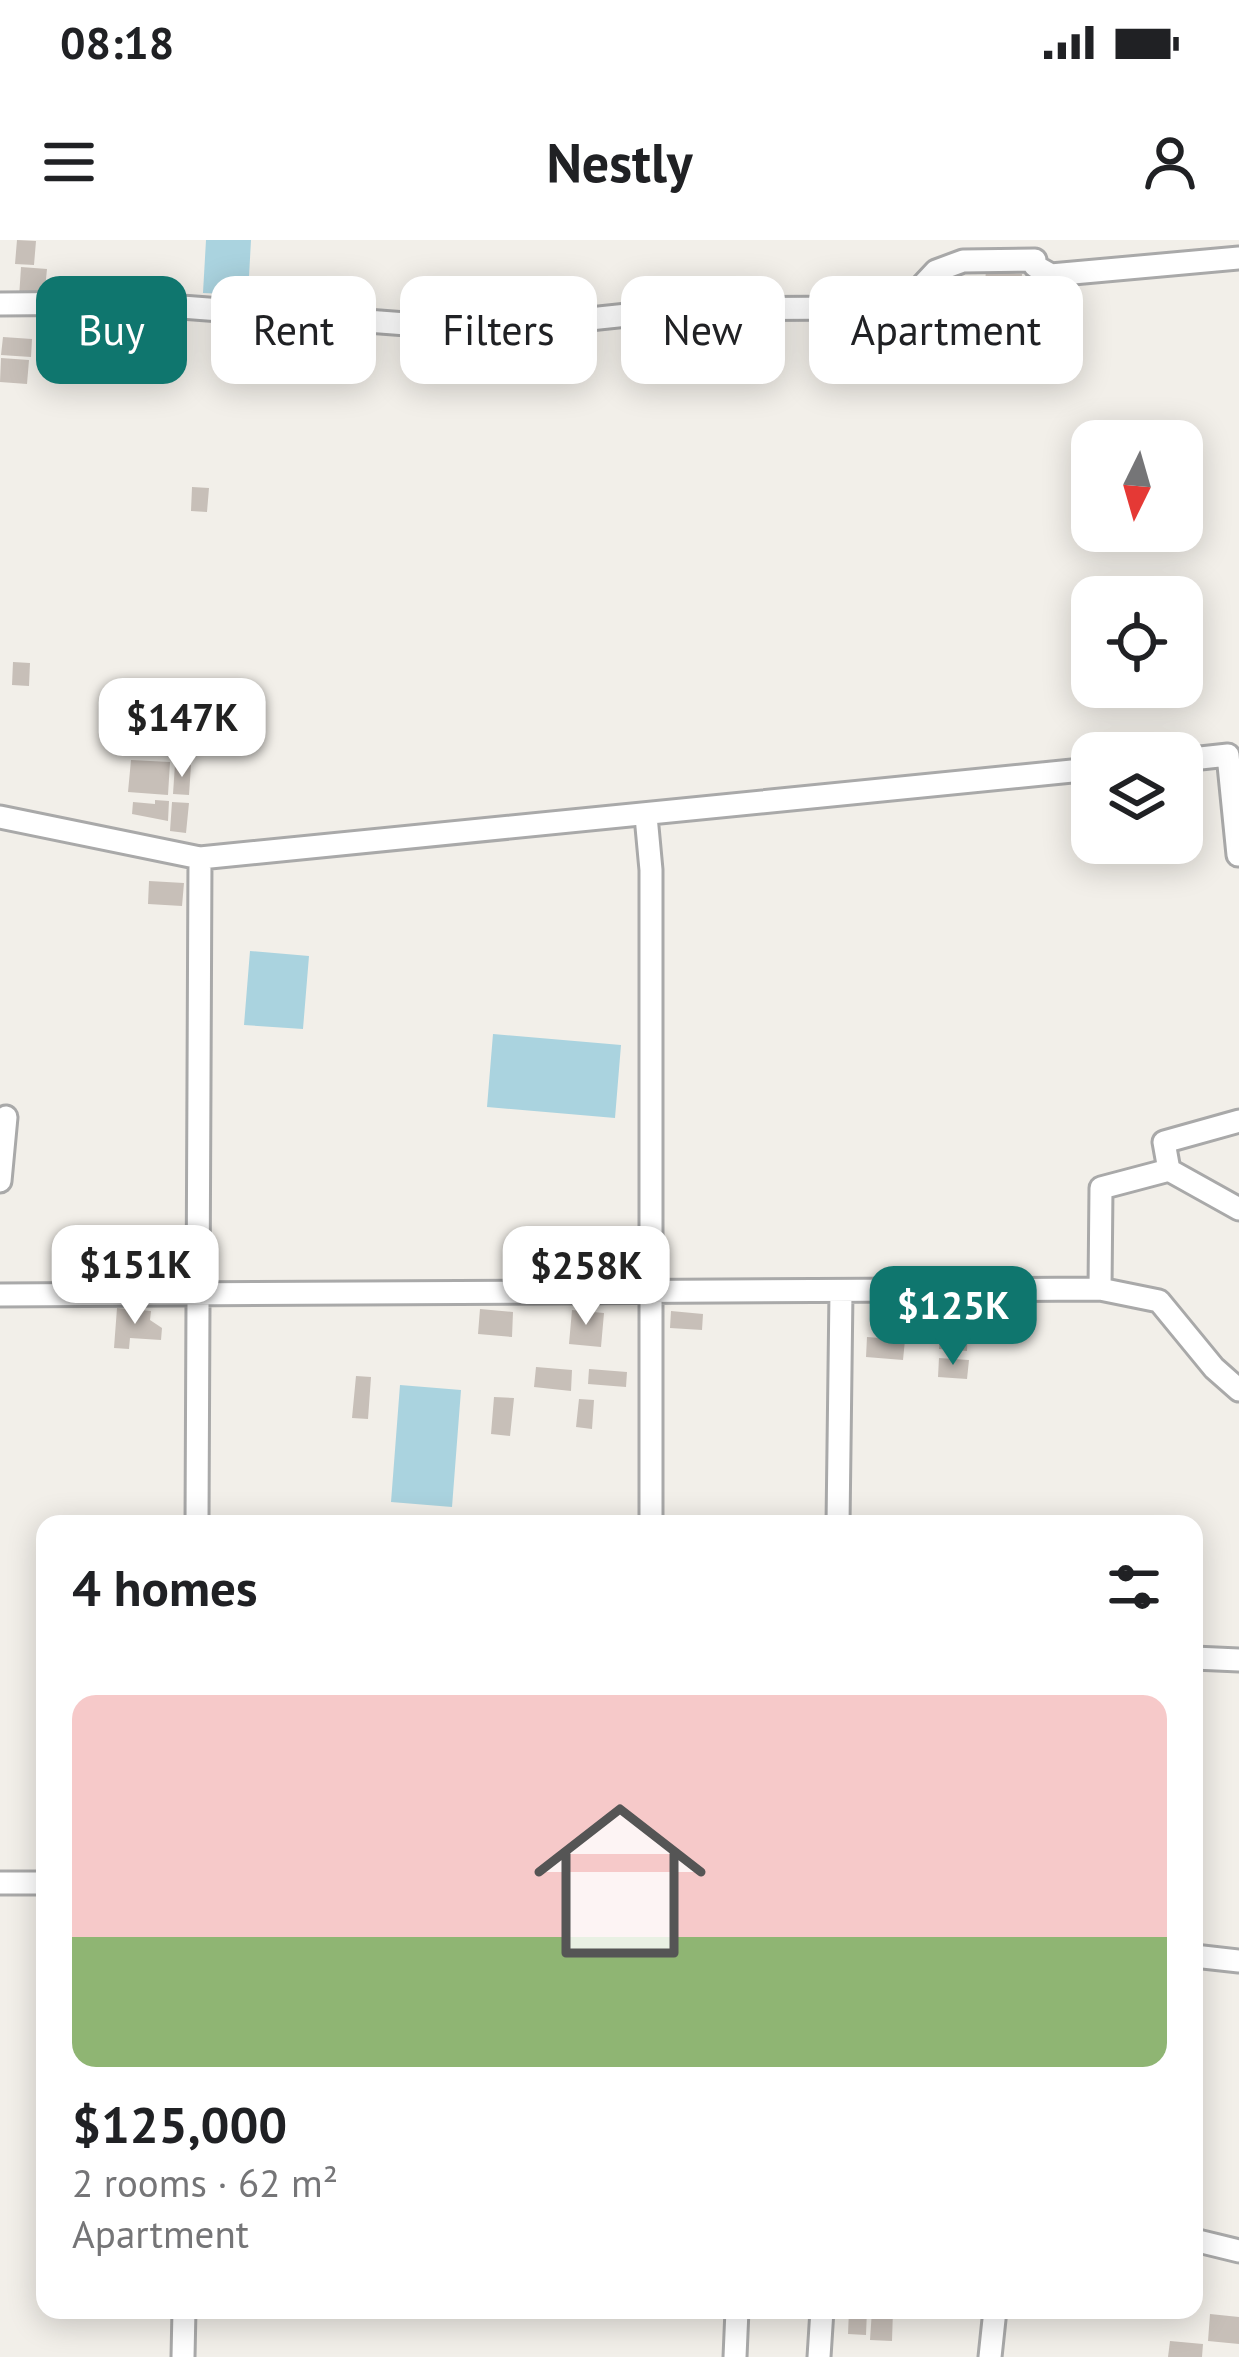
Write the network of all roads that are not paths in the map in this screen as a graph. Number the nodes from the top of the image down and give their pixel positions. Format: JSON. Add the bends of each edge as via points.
{"nodes":[{"id":1,"x":1037,"y":250,"type":"edge"},
{"id":2,"x":1239,"y":258,"type":"edge"},
{"id":3,"x":0,"y":304,"type":"edge"},
{"id":4,"x":1203,"y":758,"type":"edge"},
{"id":5,"x":1071,"y":771,"type":"edge"},
{"id":6,"x":646,"y":816,"type":"junction"},
{"id":7,"x":0,"y":817,"type":"edge"},
{"id":8,"x":200,"y":858,"type":"junction"},
{"id":9,"x":1239,"y":858,"type":"edge"},
{"id":10,"x":7,"y":1117,"type":"dead end"},
{"id":11,"x":1239,"y":1121,"type":"edge"},
{"id":12,"x":1169,"y":1170,"type":"junction"},
{"id":13,"x":0,"y":1181,"type":"edge"},
{"id":14,"x":1239,"y":1209,"type":"edge"},
{"id":15,"x":1100,"y":1289,"type":"junction"},
{"id":16,"x":842,"y":1292,"type":"junction"},
{"id":17,"x":202,"y":1294,"type":"junction"},
{"id":18,"x":648,"y":1294,"type":"junction"},
{"id":19,"x":0,"y":1295,"type":"edge"},
{"id":20,"x":1239,"y":1390,"type":"edge"},
{"id":21,"x":197,"y":1515,"type":"edge"},
{"id":22,"x":651,"y":1515,"type":"edge"},
{"id":23,"x":838,"y":1515,"type":"edge"},
{"id":24,"x":1203,"y":1658,"type":"edge"},
{"id":25,"x":1239,"y":1660,"type":"edge"},
{"id":26,"x":0,"y":1883,"type":"edge"},
{"id":27,"x":36,"y":1883,"type":"edge"},
{"id":28,"x":1203,"y":1957,"type":"edge"},
{"id":29,"x":1239,"y":1961,"type":"edge"},
{"id":30,"x":1203,"y":2242,"type":"edge"},
{"id":31,"x":1239,"y":2251,"type":"edge"},
{"id":32,"x":184,"y":2319,"type":"edge"},
{"id":33,"x":737,"y":2319,"type":"edge"},
{"id":34,"x":821,"y":2319,"type":"edge"},
{"id":35,"x":994,"y":2319,"type":"edge"},
{"id":36,"x":184,"y":2357,"type":"edge"},
{"id":37,"x":735,"y":2357,"type":"edge"},
{"id":38,"x":819,"y":2357,"type":"edge"},
{"id":39,"x":990,"y":2357,"type":"edge"}],
"edges":[{"from":1,"to":2,"type":"street","via":[[1035,266],[1052,275]]},
{"from":1,"to":3,"type":"street","via":[[936,271],[907,302],[684,309],[486,330],[128,303]]},
{"from":4,"to":9,"type":"street","via":[[1228,755]]},
{"from":5,"to":6,"type":"street"},
{"from":6,"to":8,"type":"street"},
{"from":6,"to":18,"type":"street"},
{"from":7,"to":8,"type":"street"},
{"from":8,"to":17,"type":"street"},
{"from":10,"to":13,"type":"street"},
{"from":11,"to":12,"type":"street","via":[[1164,1142]]},
{"from":12,"to":14,"type":"street"},
{"from":12,"to":15,"type":"street","via":[[1101,1188]]},
{"from":15,"to":16,"type":"street"},
{"from":15,"to":20,"type":"street","via":[[1160,1300]]},
{"from":16,"to":18,"type":"street"},
{"from":16,"to":23,"type":"street"},
{"from":17,"to":18,"type":"street"},
{"from":17,"to":19,"type":"street"},
{"from":17,"to":21,"type":"street"},
{"from":18,"to":22,"type":"street"},
{"from":24,"to":25,"type":"street"},
{"from":26,"to":27,"type":"street"},
{"from":28,"to":29,"type":"street"},
{"from":30,"to":31,"type":"street"},
{"from":32,"to":36,"type":"street"},
{"from":33,"to":37,"type":"street"},
{"from":34,"to":38,"type":"street"},
{"from":35,"to":39,"type":"street"}]}
